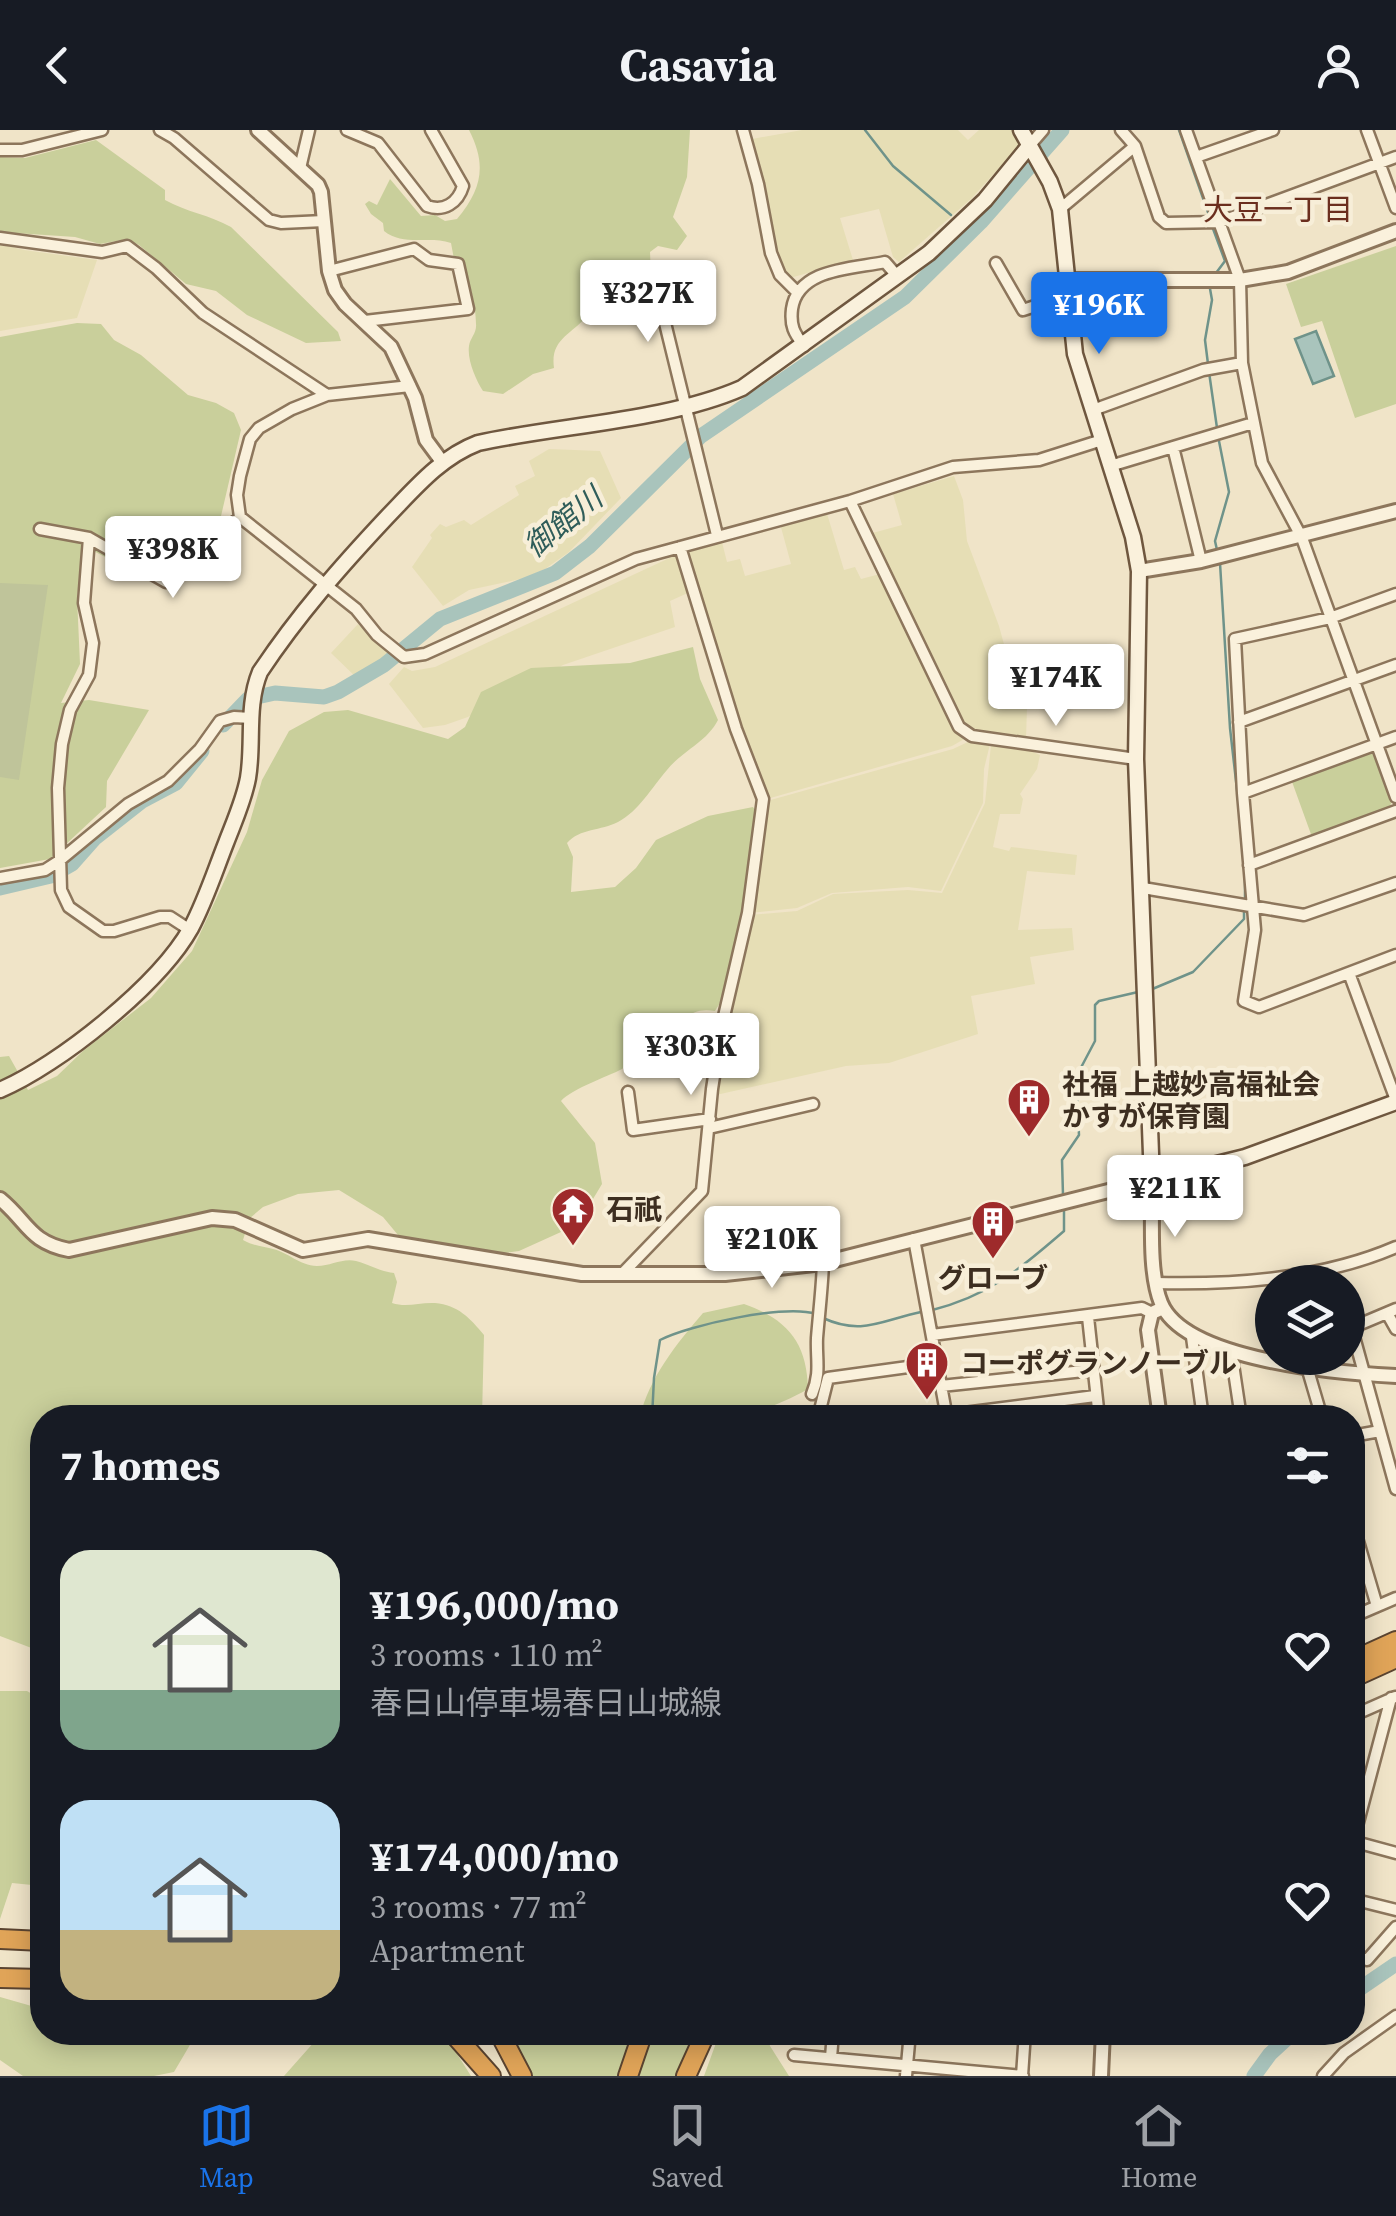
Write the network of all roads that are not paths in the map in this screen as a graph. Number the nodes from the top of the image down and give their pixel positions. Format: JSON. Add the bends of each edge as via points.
{"nodes":[{"id":1,"x":102,"y":130,"type":"edge"},
{"id":2,"x":160,"y":130,"type":"edge"},
{"id":3,"x":258,"y":130,"type":"edge"},
{"id":4,"x":309,"y":130,"type":"edge"},
{"id":5,"x":346,"y":130,"type":"edge"},
{"id":6,"x":431,"y":130,"type":"edge"},
{"id":7,"x":743,"y":130,"type":"edge"},
{"id":8,"x":1022,"y":130,"type":"edge"},
{"id":9,"x":1044,"y":130,"type":"edge"},
{"id":10,"x":1121,"y":130,"type":"edge"},
{"id":11,"x":1186,"y":130,"type":"edge"},
{"id":12,"x":1274,"y":130,"type":"edge"},
{"id":13,"x":1367,"y":130,"type":"edge"},
{"id":14,"x":1135,"y":146,"type":"junction"},
{"id":15,"x":0,"y":150,"type":"edge"},
{"id":16,"x":1034,"y":151,"type":"junction"},
{"id":17,"x":1196,"y":157,"type":"junction"},
{"id":18,"x":1396,"y":157,"type":"edge"},
{"id":19,"x":1378,"y":163,"type":"junction"},
{"id":20,"x":300,"y":168,"type":"junction"},
{"id":21,"x":1396,"y":208,"type":"edge"},
{"id":22,"x":1060,"y":209,"type":"junction"},
{"id":23,"x":324,"y":221,"type":"junction"},
{"id":24,"x":1220,"y":222,"type":"junction"},
{"id":25,"x":1396,"y":231,"type":"edge"},
{"id":26,"x":0,"y":238,"type":"edge"},
{"id":27,"x":996,"y":263,"type":"dead end"},
{"id":28,"x":329,"y":271,"type":"junction"},
{"id":29,"x":652,"y":274,"type":"dead end"},
{"id":30,"x":898,"y":277,"type":"junction"},
{"id":31,"x":1240,"y":280,"type":"junction"},
{"id":32,"x":1068,"y":288,"type":"junction"},
{"id":33,"x":796,"y":291,"type":"junction"},
{"id":34,"x":365,"y":321,"type":"junction"},
{"id":35,"x":804,"y":346,"type":"junction"},
{"id":36,"x":1242,"y":363,"type":"junction"},
{"id":37,"x":410,"y":386,"type":"junction"},
{"id":38,"x":327,"y":395,"type":"junction"},
{"id":39,"x":684,"y":406,"type":"junction"},
{"id":40,"x":1093,"y":410,"type":"junction"},
{"id":41,"x":1254,"y":423,"type":"junction"},
{"id":42,"x":1102,"y":440,"type":"junction"},
{"id":43,"x":1173,"y":447,"type":"junction"},
{"id":44,"x":442,"y":463,"type":"junction"},
{"id":45,"x":1110,"y":466,"type":"junction"},
{"id":46,"x":850,"y":500,"type":"junction"},
{"id":47,"x":1396,"y":511,"type":"edge"},
{"id":48,"x":240,"y":518,"type":"junction"},
{"id":49,"x":40,"y":529,"type":"dead end"},
{"id":50,"x":717,"y":536,"type":"junction"},
{"id":51,"x":89,"y":538,"type":"junction"},
{"id":52,"x":1302,"y":538,"type":"junction"},
{"id":53,"x":680,"y":546,"type":"junction"},
{"id":54,"x":1201,"y":562,"type":"junction"},
{"id":55,"x":1139,"y":571,"type":"junction"},
{"id":56,"x":324,"y":583,"type":"junction"},
{"id":57,"x":1396,"y":594,"type":"edge"},
{"id":58,"x":1330,"y":618,"type":"junction"},
{"id":59,"x":1396,"y":665,"type":"edge"},
{"id":60,"x":1352,"y":680,"type":"junction"},
{"id":61,"x":251,"y":718,"type":"junction"},
{"id":62,"x":1239,"y":722,"type":"junction"},
{"id":63,"x":1396,"y":737,"type":"edge"},
{"id":64,"x":1376,"y":744,"type":"junction"},
{"id":65,"x":1136,"y":759,"type":"junction"},
{"id":66,"x":1243,"y":793,"type":"junction"},
{"id":67,"x":1396,"y":797,"type":"edge"},
{"id":68,"x":1396,"y":811,"type":"edge"},
{"id":69,"x":59,"y":861,"type":"junction"},
{"id":70,"x":1248,"y":865,"type":"junction"},
{"id":71,"x":0,"y":878,"type":"edge"},
{"id":72,"x":1396,"y":883,"type":"edge"},
{"id":73,"x":1142,"y":888,"type":"junction"},
{"id":74,"x":1254,"y":908,"type":"junction"},
{"id":75,"x":190,"y":930,"type":"junction"},
{"id":76,"x":1396,"y":955,"type":"edge"},
{"id":77,"x":1349,"y":973,"type":"junction"},
{"id":78,"x":0,"y":1090,"type":"edge"},
{"id":79,"x":628,"y":1092,"type":"dead end"},
{"id":80,"x":1396,"y":1101,"type":"edge"},
{"id":81,"x":813,"y":1104,"type":"dead end"},
{"id":82,"x":709,"y":1124,"type":"junction"},
{"id":83,"x":1152,"y":1180,"type":"junction"},
{"id":84,"x":0,"y":1200,"type":"edge"},
{"id":85,"x":914,"y":1239,"type":"junction"},
{"id":86,"x":1396,"y":1247,"type":"edge"},
{"id":87,"x":823,"y":1264,"type":"junction"},
{"id":88,"x":1347,"y":1265,"type":"edge"},
{"id":89,"x":622,"y":1274,"type":"junction"},
{"id":90,"x":1255,"y":1279,"type":"edge"},
{"id":91,"x":1155,"y":1283,"type":"junction"},
{"id":92,"x":1157,"y":1310,"type":"junction"},
{"id":93,"x":1392,"y":1311,"type":"edge"},
{"id":94,"x":1088,"y":1317,"type":"junction"},
{"id":95,"x":1365,"y":1322,"type":"edge"},
{"id":96,"x":1396,"y":1330,"type":"edge"},
{"id":97,"x":932,"y":1335,"type":"junction"},
{"id":98,"x":1192,"y":1337,"type":"junction"},
{"id":99,"x":1231,"y":1351,"type":"junction"},
{"id":100,"x":1255,"y":1356,"type":"edge"},
{"id":101,"x":937,"y":1363,"type":"junction"},
{"id":102,"x":1093,"y":1370,"type":"junction"},
{"id":103,"x":1365,"y":1374,"type":"edge"},
{"id":104,"x":1310,"y":1375,"type":"edge"},
{"id":105,"x":1364,"y":1375,"type":"edge"},
{"id":106,"x":1396,"y":1376,"type":"edge"},
{"id":107,"x":941,"y":1386,"type":"junction"},
{"id":108,"x":812,"y":1394,"type":"dead end"},
{"id":109,"x":1095,"y":1396,"type":"junction"},
{"id":110,"x":821,"y":1405,"type":"edge"},
{"id":111,"x":945,"y":1405,"type":"edge"},
{"id":112,"x":1028,"y":1405,"type":"edge"},
{"id":113,"x":1096,"y":1405,"type":"edge"},
{"id":114,"x":1158,"y":1405,"type":"edge"},
{"id":115,"x":1201,"y":1405,"type":"edge"},
{"id":116,"x":1239,"y":1405,"type":"edge"},
{"id":117,"x":1318,"y":1405,"type":"edge"},
{"id":118,"x":1380,"y":1430,"type":"junction"},
{"id":119,"x":1365,"y":1433,"type":"edge"},
{"id":120,"x":1391,"y":1450,"type":"edge"},
{"id":121,"x":1396,"y":1489,"type":"edge"},
{"id":122,"x":1365,"y":1565,"type":"edge"},
{"id":123,"x":1396,"y":1598,"type":"edge"},
{"id":124,"x":1377,"y":1606,"type":"junction"},
{"id":125,"x":1365,"y":1612,"type":"edge"},
{"id":126,"x":1396,"y":1641,"type":"edge"},
{"id":127,"x":1365,"y":1655,"type":"edge"},
{"id":128,"x":1396,"y":1658,"type":"edge"},
{"id":129,"x":1365,"y":1672,"type":"edge"},
{"id":130,"x":1395,"y":1698,"type":"edge"},
{"id":131,"x":1365,"y":1711,"type":"edge"},
{"id":132,"x":1365,"y":1800,"type":"edge"},
{"id":133,"x":1365,"y":1844,"type":"edge"},
{"id":134,"x":1396,"y":1853,"type":"edge"},
{"id":135,"x":1365,"y":1902,"type":"edge"},
{"id":136,"x":1396,"y":1910,"type":"edge"},
{"id":137,"x":1396,"y":1927,"type":"edge"},
{"id":138,"x":0,"y":1938,"type":"edge"},
{"id":139,"x":30,"y":1940,"type":"edge"},
{"id":140,"x":1365,"y":1959,"type":"edge"},
{"id":141,"x":0,"y":1978,"type":"edge"},
{"id":142,"x":30,"y":1979,"type":"edge"},
{"id":143,"x":1396,"y":2016,"type":"edge"},
{"id":144,"x":1365,"y":2038,"type":"edge"},
{"id":145,"x":463,"y":2045,"type":"edge"},
{"id":146,"x":506,"y":2045,"type":"edge"},
{"id":147,"x":639,"y":2045,"type":"edge"},
{"id":148,"x":700,"y":2045,"type":"edge"},
{"id":149,"x":832,"y":2045,"type":"edge"},
{"id":150,"x":909,"y":2045,"type":"edge"},
{"id":151,"x":1024,"y":2045,"type":"edge"},
{"id":152,"x":1102,"y":2045,"type":"edge"},
{"id":153,"x":1355,"y":2045,"type":"edge"},
{"id":154,"x":794,"y":2055,"type":"dead end"},
{"id":155,"x":830,"y":2058,"type":"junction"},
{"id":156,"x":907,"y":2070,"type":"edge"},
{"id":157,"x":490,"y":2076,"type":"edge"},
{"id":158,"x":522,"y":2076,"type":"edge"},
{"id":159,"x":628,"y":2076,"type":"edge"},
{"id":160,"x":686,"y":2076,"type":"edge"},
{"id":161,"x":1022,"y":2076,"type":"edge"},
{"id":162,"x":1101,"y":2076,"type":"edge"},
{"id":163,"x":1323,"y":2076,"type":"edge"}],
"edges":[{"from":1,"to":15,"type":"street"},
{"from":2,"to":23,"type":"street","via":[[269,220]]},
{"from":3,"to":20,"type":"street"},
{"from":4,"to":20,"type":"street"},
{"from":5,"to":6,"type":"street","via":[[378,143],[426,206],[436,209],[453,203],[463,186]]},
{"from":7,"to":33,"type":"street","via":[[771,253]]},
{"from":8,"to":16,"type":"main road"},
{"from":9,"to":16,"type":"street"},
{"from":10,"to":14,"type":"street"},
{"from":11,"to":17,"type":"street"},
{"from":12,"to":17,"type":"street"},
{"from":13,"to":19,"type":"street"},
{"from":14,"to":22,"type":"street"},
{"from":14,"to":24,"type":"street","via":[[1160,217]]},
{"from":16,"to":22,"type":"main road"},
{"from":16,"to":30,"type":"main road"},
{"from":17,"to":24,"type":"street"},
{"from":18,"to":19,"type":"street"},
{"from":19,"to":21,"type":"street"},
{"from":19,"to":24,"type":"street"},
{"from":20,"to":23,"type":"street","via":[[321,192]]},
{"from":22,"to":32,"type":"main road"},
{"from":23,"to":28,"type":"street"},
{"from":24,"to":31,"type":"street"},
{"from":25,"to":31,"type":"street","via":[[1288,272]]},
{"from":26,"to":38,"type":"street","via":[[102,252],[128,246],[203,314]]},
{"from":27,"to":32,"type":"street","via":[[1023,310]]},
{"from":28,"to":34,"type":"street","via":[[339,297]]},
{"from":28,"to":34,"type":"street","via":[[414,248],[429,260],[458,264],[468,309]]},
{"from":29,"to":39,"type":"street"},
{"from":30,"to":33,"type":"street","via":[[885,262],[808,280]]},
{"from":30,"to":35,"type":"main road"},
{"from":31,"to":32,"type":"street"},
{"from":31,"to":36,"type":"street"},
{"from":32,"to":40,"type":"main road","via":[[1075,354]]},
{"from":33,"to":35,"type":"street","via":[[791,324]]},
{"from":34,"to":37,"type":"street","via":[[391,346]]},
{"from":35,"to":39,"type":"main road","via":[[742,388]]},
{"from":36,"to":40,"type":"street","via":[[1203,370]]},
{"from":36,"to":41,"type":"street"},
{"from":37,"to":38,"type":"street"},
{"from":37,"to":44,"type":"street","via":[[422,430]]},
{"from":38,"to":48,"type":"street","via":[[266,424],[250,439],[237,495]]},
{"from":39,"to":44,"type":"main road","via":[[478,443]]},
{"from":39,"to":50,"type":"street"},
{"from":40,"to":42,"type":"main road"},
{"from":41,"to":43,"type":"street"},
{"from":41,"to":52,"type":"street","via":[[1262,463]]},
{"from":42,"to":45,"type":"main road"},
{"from":42,"to":46,"type":"street","via":[[1039,460],[953,468]]},
{"from":43,"to":45,"type":"street"},
{"from":43,"to":54,"type":"street"},
{"from":44,"to":56,"type":"main road"},
{"from":45,"to":55,"type":"main road"},
{"from":46,"to":50,"type":"street"},
{"from":46,"to":65,"type":"street","via":[[959,727],[972,736]]},
{"from":47,"to":52,"type":"street"},
{"from":48,"to":51,"type":"street","via":[[166,582]]},
{"from":48,"to":56,"type":"street"},
{"from":49,"to":51,"type":"street"},
{"from":50,"to":53,"type":"street"},
{"from":51,"to":69,"type":"street","via":[[84,603],[94,643],[62,744]]},
{"from":52,"to":54,"type":"street"},
{"from":52,"to":58,"type":"street"},
{"from":53,"to":56,"type":"street","via":[[636,559],[425,654],[399,654]]},
{"from":53,"to":82,"type":"street","via":[[764,799]]},
{"from":54,"to":55,"type":"street"},
{"from":55,"to":65,"type":"main road"},
{"from":56,"to":61,"type":"main road","via":[[260,672]]},
{"from":57,"to":58,"type":"street"},
{"from":58,"to":60,"type":"street"},
{"from":58,"to":62,"type":"street","via":[[1235,639]]},
{"from":59,"to":60,"type":"street"},
{"from":60,"to":62,"type":"street"},
{"from":60,"to":64,"type":"street"},
{"from":61,"to":69,"type":"street","via":[[220,721],[168,780]]},
{"from":61,"to":75,"type":"main road","via":[[248,778]]},
{"from":62,"to":66,"type":"street"},
{"from":63,"to":64,"type":"street"},
{"from":64,"to":66,"type":"street"},
{"from":64,"to":67,"type":"street"},
{"from":65,"to":73,"type":"main road"},
{"from":66,"to":70,"type":"street"},
{"from":68,"to":70,"type":"street"},
{"from":69,"to":71,"type":"street"},
{"from":69,"to":75,"type":"street","via":[[64,900],[92,926],[114,932],[160,916]]},
{"from":70,"to":74,"type":"street"},
{"from":72,"to":74,"type":"street","via":[[1318,912]]},
{"from":73,"to":74,"type":"street"},
{"from":73,"to":83,"type":"main road"},
{"from":74,"to":77,"type":"street","via":[[1243,996],[1248,1005]]},
{"from":75,"to":78,"type":"main road","via":[[151,978],[100,1024],[58,1058]]},
{"from":76,"to":77,"type":"street"},
{"from":77,"to":80,"type":"street"},
{"from":79,"to":82,"type":"street","via":[[634,1130]]},
{"from":80,"to":83,"type":"main road","via":[[1244,1157]]},
{"from":81,"to":82,"type":"street"},
{"from":82,"to":89,"type":"street","via":[[702,1191]]},
{"from":83,"to":85,"type":"street"},
{"from":83,"to":91,"type":"street"},
{"from":84,"to":89,"type":"street","via":[[33,1236],[69,1250],[212,1218],[234,1220],[303,1250],[368,1239]]},
{"from":85,"to":87,"type":"street"},
{"from":85,"to":97,"type":"street"},
{"from":86,"to":88,"type":"street"},
{"from":87,"to":89,"type":"street","via":[[725,1274]]},
{"from":87,"to":108,"type":"street","via":[[820,1368]]},
{"from":90,"to":91,"type":"street"},
{"from":91,"to":92,"type":"street"},
{"from":92,"to":94,"type":"street"},
{"from":92,"to":98,"type":"street"},
{"from":92,"to":114,"type":"street","via":[[1148,1330]]},
{"from":93,"to":95,"type":"street"},
{"from":93,"to":96,"type":"street"},
{"from":94,"to":97,"type":"street"},
{"from":94,"to":102,"type":"street"},
{"from":97,"to":101,"type":"street"},
{"from":98,"to":99,"type":"street"},
{"from":98,"to":115,"type":"street"},
{"from":99,"to":100,"type":"street"},
{"from":99,"to":116,"type":"street"},
{"from":101,"to":107,"type":"street"},
{"from":101,"to":110,"type":"street","via":[[828,1378]]},
{"from":102,"to":107,"type":"street"},
{"from":102,"to":109,"type":"street"},
{"from":103,"to":106,"type":"street"},
{"from":104,"to":117,"type":"street"},
{"from":105,"to":118,"type":"street"},
{"from":107,"to":111,"type":"street"},
{"from":109,"to":112,"type":"street"},
{"from":109,"to":113,"type":"street"},
{"from":118,"to":119,"type":"street"},
{"from":118,"to":120,"type":"street"},
{"from":120,"to":121,"type":"street"},
{"from":122,"to":124,"type":"street"},
{"from":123,"to":124,"type":"street"},
{"from":124,"to":125,"type":"street"},
{"from":126,"to":127,"type":"highway"},
{"from":128,"to":129,"type":"highway"},
{"from":130,"to":131,"type":"street"},
{"from":130,"to":132,"type":"street"},
{"from":133,"to":134,"type":"street"},
{"from":135,"to":136,"type":"street"},
{"from":137,"to":140,"type":"street"},
{"from":138,"to":139,"type":"highway"},
{"from":141,"to":142,"type":"highway"},
{"from":143,"to":144,"type":"street"},
{"from":145,"to":157,"type":"highway"},
{"from":146,"to":158,"type":"highway"},
{"from":147,"to":159,"type":"highway"},
{"from":148,"to":160,"type":"highway"},
{"from":149,"to":155,"type":"street"},
{"from":150,"to":156,"type":"street"},
{"from":151,"to":161,"type":"street"},
{"from":152,"to":162,"type":"street"},
{"from":153,"to":163,"type":"street"},
{"from":154,"to":155,"type":"street"},
{"from":155,"to":156,"type":"street"},
{"from":156,"to":161,"type":"street"}]}
